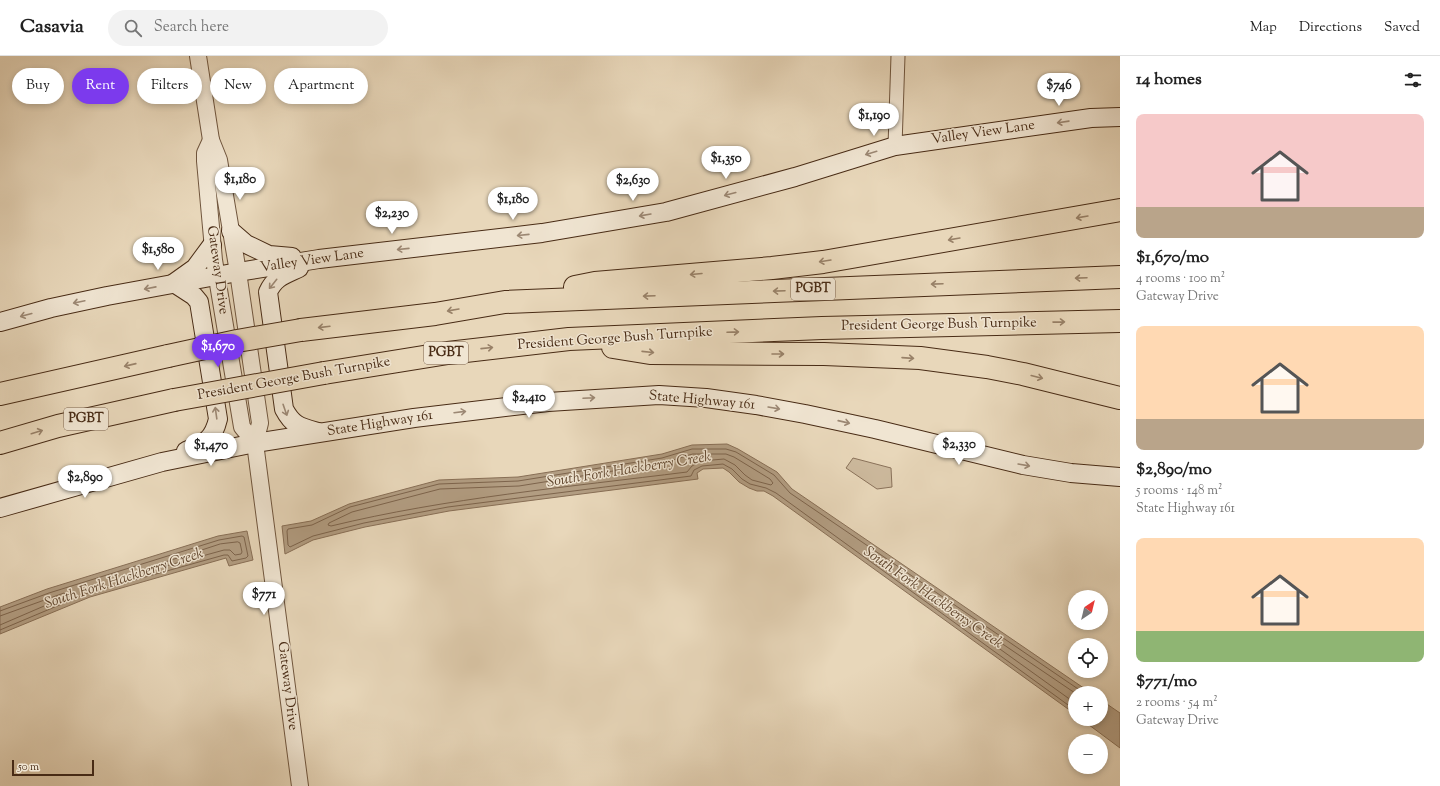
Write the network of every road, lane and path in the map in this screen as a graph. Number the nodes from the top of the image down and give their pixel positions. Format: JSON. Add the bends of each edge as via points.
{"nodes":[{"id":1,"x":198,"y":56,"type":"edge"},
{"id":2,"x":898,"y":56,"type":"edge"},
{"id":3,"x":1120,"y":117,"type":"edge"},
{"id":4,"x":211,"y":140,"type":"junction"},
{"id":5,"x":895,"y":146,"type":"junction"},
{"id":6,"x":1120,"y":210,"type":"edge"},
{"id":7,"x":231,"y":231,"type":"junction"},
{"id":8,"x":212,"y":245,"type":"junction"},
{"id":9,"x":319,"y":259,"type":"junction"},
{"id":10,"x":238,"y":272,"type":"junction"},
{"id":11,"x":216,"y":276,"type":"junction"},
{"id":12,"x":1120,"y":277,"type":"edge"},
{"id":13,"x":174,"y":283,"type":"junction"},
{"id":14,"x":505,"y":302,"type":"junction"},
{"id":15,"x":1120,"y":321,"type":"edge"},
{"id":16,"x":0,"y":322,"type":"edge"},
{"id":17,"x":568,"y":339,"type":"junction"},
{"id":18,"x":0,"y":394,"type":"edge"},
{"id":19,"x":1120,"y":398,"type":"edge"},
{"id":20,"x":320,"y":433,"type":"junction"},
{"id":21,"x":0,"y":443,"type":"edge"},
{"id":22,"x":255,"y":443,"type":"junction"},
{"id":23,"x":162,"y":462,"type":"junction"},
{"id":24,"x":1120,"y":477,"type":"edge"},
{"id":25,"x":0,"y":508,"type":"edge"},
{"id":26,"x":300,"y":786,"type":"edge"}],
"edges":[{"from":1,"to":4,"type":"street","name":"Gateway Drive"},
{"from":2,"to":5,"type":"street"},
{"from":3,"to":5,"type":"main road","name":"Valley View Lane","one_way":true,"via":[[1091,118]]},
{"from":4,"to":7,"type":"street","name":"Gateway Drive","via":[[219,160]]},
{"from":4,"to":8,"type":"street","name":"Gateway Drive","via":[[205,153],[205,161]]},
{"from":5,"to":9,"type":"main road","name":"Valley View Lane","one_way":true,"via":[[666,212],[542,233]]},
{"from":6,"to":14,"type":"highway","one_way":true,"via":[[823,262],[595,283]]},
{"from":7,"to":9,"type":"main road","via":[[246,244],[269,255]]},
{"from":7,"to":10,"type":"street","name":"Gateway Drive"},
{"from":8,"to":11,"type":"street","name":"Gateway Drive"},
{"from":8,"to":13,"type":"main road","via":[[195,268]]},
{"from":9,"to":10,"type":"main road","name":"Valley View Lane"},
{"from":9,"to":20,"type":"main road","one_way":true,"via":[[277,279],[268,292],[284,409],[296,426]]},
{"from":10,"to":11,"type":"main road","name":"Valley View Lane"},
{"from":10,"to":22,"type":"street","name":"Gateway Drive","via":[[260,423]]},
{"from":11,"to":13,"type":"main road","name":"Valley View Lane"},
{"from":11,"to":22,"type":"street","name":"Gateway Drive","via":[[242,428]]},
{"from":12,"to":14,"type":"highway","number":"PGBT","one_way":true},
{"from":13,"to":16,"type":"main road","name":"Valley View Lane","one_way":true,"via":[[51,308]]},
{"from":23,"to":13,"type":"main road","one_way":true,"via":[[205,443],[215,429],[218,419],[199,302]]},
{"from":14,"to":18,"type":"highway","number":"PGBT","one_way":true,"bridge":true,"via":[[237,341]]},
{"from":17,"to":15,"type":"highway","name":"President George Bush Turnpike","number":"PGBT","one_way":true,"via":[[822,328]]},
{"from":17,"to":19,"type":"highway","one_way":true,"via":[[650,353],[832,354],[920,358],[1023,374]]},
{"from":21,"to":17,"type":"highway","name":"President George Bush Turnpike","number":"PGBT","one_way":true,"bridge":true,"via":[[58,426],[174,400],[448,353]]},
{"from":20,"to":22,"type":"main road","name":"State Highway 161"},
{"from":20,"to":24,"type":"main road","name":"State Highway 161","one_way":true,"via":[[414,418],[548,402],[659,395],[763,406],[1023,465]]},
{"from":22,"to":23,"type":"main road","name":"State Highway 161"},
{"from":22,"to":26,"type":"street","name":"Gateway Drive"},
{"from":23,"to":25,"type":"main road","name":"State Highway 161"}]}
